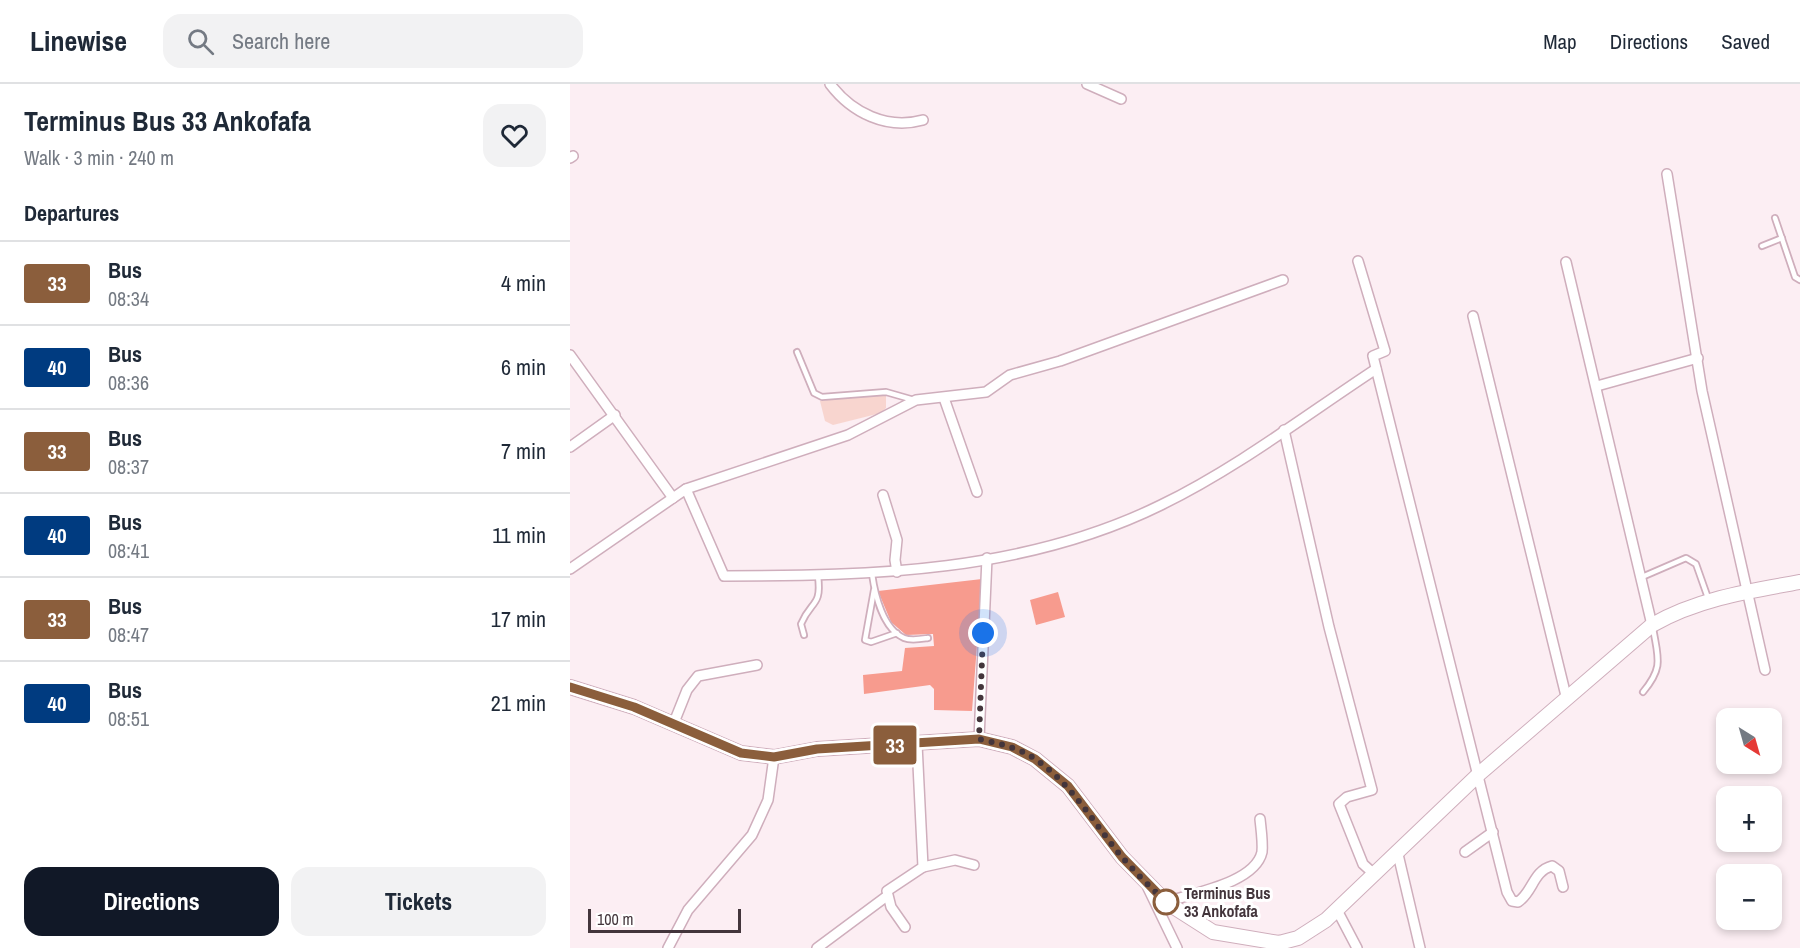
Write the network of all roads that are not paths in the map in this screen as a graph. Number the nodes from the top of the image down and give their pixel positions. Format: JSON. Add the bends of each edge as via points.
{"nodes":[{"id":1,"x":830,"y":84,"type":"edge"},
{"id":2,"x":1087,"y":84,"type":"edge"},
{"id":3,"x":1121,"y":99,"type":"dead end"},
{"id":4,"x":923,"y":120,"type":"dead end"},
{"id":5,"x":1667,"y":174,"type":"dead end"},
{"id":6,"x":1775,"y":218,"type":"dead end"},
{"id":7,"x":1782,"y":238,"type":"junction"},
{"id":8,"x":1762,"y":246,"type":"dead end"},
{"id":9,"x":1358,"y":261,"type":"dead end"},
{"id":10,"x":1566,"y":262,"type":"dead end"},
{"id":11,"x":1283,"y":280,"type":"dead end"},
{"id":12,"x":1800,"y":280,"type":"edge"},
{"id":13,"x":1473,"y":316,"type":"dead end"},
{"id":14,"x":797,"y":352,"type":"dead end"},
{"id":15,"x":570,"y":355,"type":"edge"},
{"id":16,"x":1698,"y":358,"type":"junction"},
{"id":17,"x":1376,"y":369,"type":"junction"},
{"id":18,"x":1597,"y":386,"type":"junction"},
{"id":19,"x":944,"y":398,"type":"junction"},
{"id":20,"x":916,"y":400,"type":"junction"},
{"id":21,"x":615,"y":415,"type":"junction"},
{"id":22,"x":1284,"y":430,"type":"junction"},
{"id":23,"x":570,"y":447,"type":"edge"},
{"id":24,"x":686,"y":489,"type":"junction"},
{"id":25,"x":977,"y":492,"type":"dead end"},
{"id":26,"x":883,"y":495,"type":"dead end"},
{"id":27,"x":673,"y":498,"type":"junction"},
{"id":28,"x":987,"y":558,"type":"junction"},
{"id":29,"x":570,"y":569,"type":"edge"},
{"id":30,"x":897,"y":572,"type":"junction"},
{"id":31,"x":872,"y":574,"type":"junction"},
{"id":32,"x":818,"y":576,"type":"junction"},
{"id":33,"x":1640,"y":577,"type":"junction"},
{"id":34,"x":1800,"y":582,"type":"edge"},
{"id":35,"x":874,"y":590,"type":"junction"},
{"id":36,"x":1745,"y":592,"type":"junction"},
{"id":37,"x":1708,"y":601,"type":"junction"},
{"id":38,"x":1652,"y":626,"type":"junction"},
{"id":39,"x":897,"y":633,"type":"junction"},
{"id":40,"x":804,"y":635,"type":"dead end"},
{"id":41,"x":928,"y":638,"type":"dead end"},
{"id":42,"x":757,"y":665,"type":"dead end"},
{"id":43,"x":1765,"y":670,"type":"dead end"},
{"id":44,"x":570,"y":687,"type":"edge"},
{"id":45,"x":1643,"y":692,"type":"dead end"},
{"id":46,"x":1567,"y":700,"type":"junction"},
{"id":47,"x":673,"y":724,"type":"junction"},
{"id":48,"x":979,"y":739,"type":"junction"},
{"id":49,"x":917,"y":744,"type":"junction"},
{"id":50,"x":774,"y":757,"type":"junction"},
{"id":51,"x":1479,"y":774,"type":"junction"},
{"id":52,"x":1260,"y":819,"type":"dead end"},
{"id":53,"x":1492,"y":832,"type":"junction"},
{"id":54,"x":1397,"y":850,"type":"junction"},
{"id":55,"x":1465,"y":852,"type":"dead end"},
{"id":56,"x":974,"y":865,"type":"dead end"},
{"id":57,"x":923,"y":867,"type":"junction"},
{"id":58,"x":1374,"y":874,"type":"junction"},
{"id":59,"x":1144,"y":879,"type":"junction"},
{"id":60,"x":1563,"y":887,"type":"dead end"},
{"id":61,"x":886,"y":897,"type":"junction"},
{"id":62,"x":1166,"y":902,"type":"junction"},
{"id":63,"x":1337,"y":910,"type":"junction"},
{"id":64,"x":905,"y":927,"type":"dead end"},
{"id":65,"x":1272,"y":945,"type":"edge"},
{"id":66,"x":668,"y":948,"type":"edge"},
{"id":67,"x":817,"y":948,"type":"edge"},
{"id":68,"x":1177,"y":948,"type":"edge"},
{"id":69,"x":1357,"y":948,"type":"edge"},
{"id":70,"x":1420,"y":948,"type":"edge"}],
"edges":[{"from":1,"to":4,"type":"street","via":[[838,95],[879,122],[906,125]]},
{"from":2,"to":3,"type":"street"},
{"from":5,"to":16,"type":"street"},
{"from":6,"to":7,"type":"lane"},
{"from":7,"to":8,"type":"lane"},
{"from":7,"to":12,"type":"lane","via":[[1795,277]]},
{"from":9,"to":17,"type":"street","via":[[1385,351],[1373,356]]},
{"from":10,"to":18,"type":"street"},
{"from":11,"to":19,"type":"street","via":[[1060,361],[1010,375],[986,392]]},
{"from":13,"to":46,"type":"street"},
{"from":14,"to":20,"type":"lane","via":[[814,393],[822,397],[886,392]]},
{"from":15,"to":21,"type":"street"},
{"from":16,"to":18,"type":"street"},
{"from":16,"to":36,"type":"street"},
{"from":17,"to":22,"type":"street"},
{"from":17,"to":51,"type":"street"},
{"from":18,"to":33,"type":"street"},
{"from":19,"to":20,"type":"street"},
{"from":19,"to":25,"type":"street"},
{"from":20,"to":24,"type":"street","via":[[848,435]]},
{"from":21,"to":23,"type":"street"},
{"from":21,"to":27,"type":"street"},
{"from":22,"to":28,"type":"street","via":[[1223,471],[1124,522],[1052,546]]},
{"from":22,"to":58,"type":"street","via":[[1329,627],[1372,790],[1347,797],[1340,804],[1363,864]]},
{"from":24,"to":27,"type":"street"},
{"from":24,"to":32,"type":"street","via":[[724,576]]},
{"from":26,"to":30,"type":"street","via":[[897,540]]},
{"from":27,"to":29,"type":"street"},
{"from":28,"to":30,"type":"street"},
{"from":28,"to":48,"type":"street"},
{"from":30,"to":31,"type":"street"},
{"from":31,"to":32,"type":"street"},
{"from":31,"to":35,"type":"lane"},
{"from":32,"to":40,"type":"lane","via":[[819,599],[801,624]]},
{"from":33,"to":37,"type":"lane","via":[[1686,558],[1696,564]]},
{"from":33,"to":38,"type":"street"},
{"from":34,"to":36,"type":"street"},
{"from":35,"to":39,"type":"lane","via":[[886,619]]},
{"from":35,"to":39,"type":"lane","via":[[866,640],[871,642]]},
{"from":36,"to":37,"type":"street"},
{"from":36,"to":43,"type":"street"},
{"from":37,"to":38,"type":"street","via":[[1674,612]]},
{"from":38,"to":45,"type":"lane","via":[[1658,658],[1656,676]]},
{"from":38,"to":46,"type":"street"},
{"from":39,"to":41,"type":"lane","via":[[907,639]]},
{"from":42,"to":47,"type":"street","via":[[698,676],[687,690]]},
{"from":44,"to":47,"type":"street"},
{"from":46,"to":51,"type":"street"},
{"from":47,"to":50,"type":"street","via":[[741,753]]},
{"from":48,"to":49,"type":"street"},
{"from":48,"to":59,"type":"street","via":[[1022,752],[1068,786],[1122,857]]},
{"from":49,"to":50,"type":"street","via":[[817,749]]},
{"from":49,"to":57,"type":"street"},
{"from":50,"to":66,"type":"street","via":[[768,800],[752,835],[688,910]]},
{"from":51,"to":53,"type":"street"},
{"from":51,"to":54,"type":"street"},
{"from":52,"to":62,"type":"street","via":[[1262,851],[1256,866],[1245,876]]},
{"from":53,"to":55,"type":"street"},
{"from":53,"to":60,"type":"street","via":[[1512,901],[1523,898],[1540,870],[1552,866],[1559,871]]},
{"from":54,"to":58,"type":"street"},
{"from":54,"to":70,"type":"street"},
{"from":56,"to":57,"type":"street","via":[[955,860]]},
{"from":57,"to":61,"type":"street","via":[[887,891]]},
{"from":58,"to":63,"type":"street"},
{"from":59,"to":62,"type":"street"},
{"from":59,"to":68,"type":"street"},
{"from":61,"to":64,"type":"street"},
{"from":61,"to":67,"type":"street"},
{"from":62,"to":65,"type":"street","via":[[1213,932]]},
{"from":63,"to":65,"type":"street","via":[[1298,938]]},
{"from":63,"to":69,"type":"street"}]}
